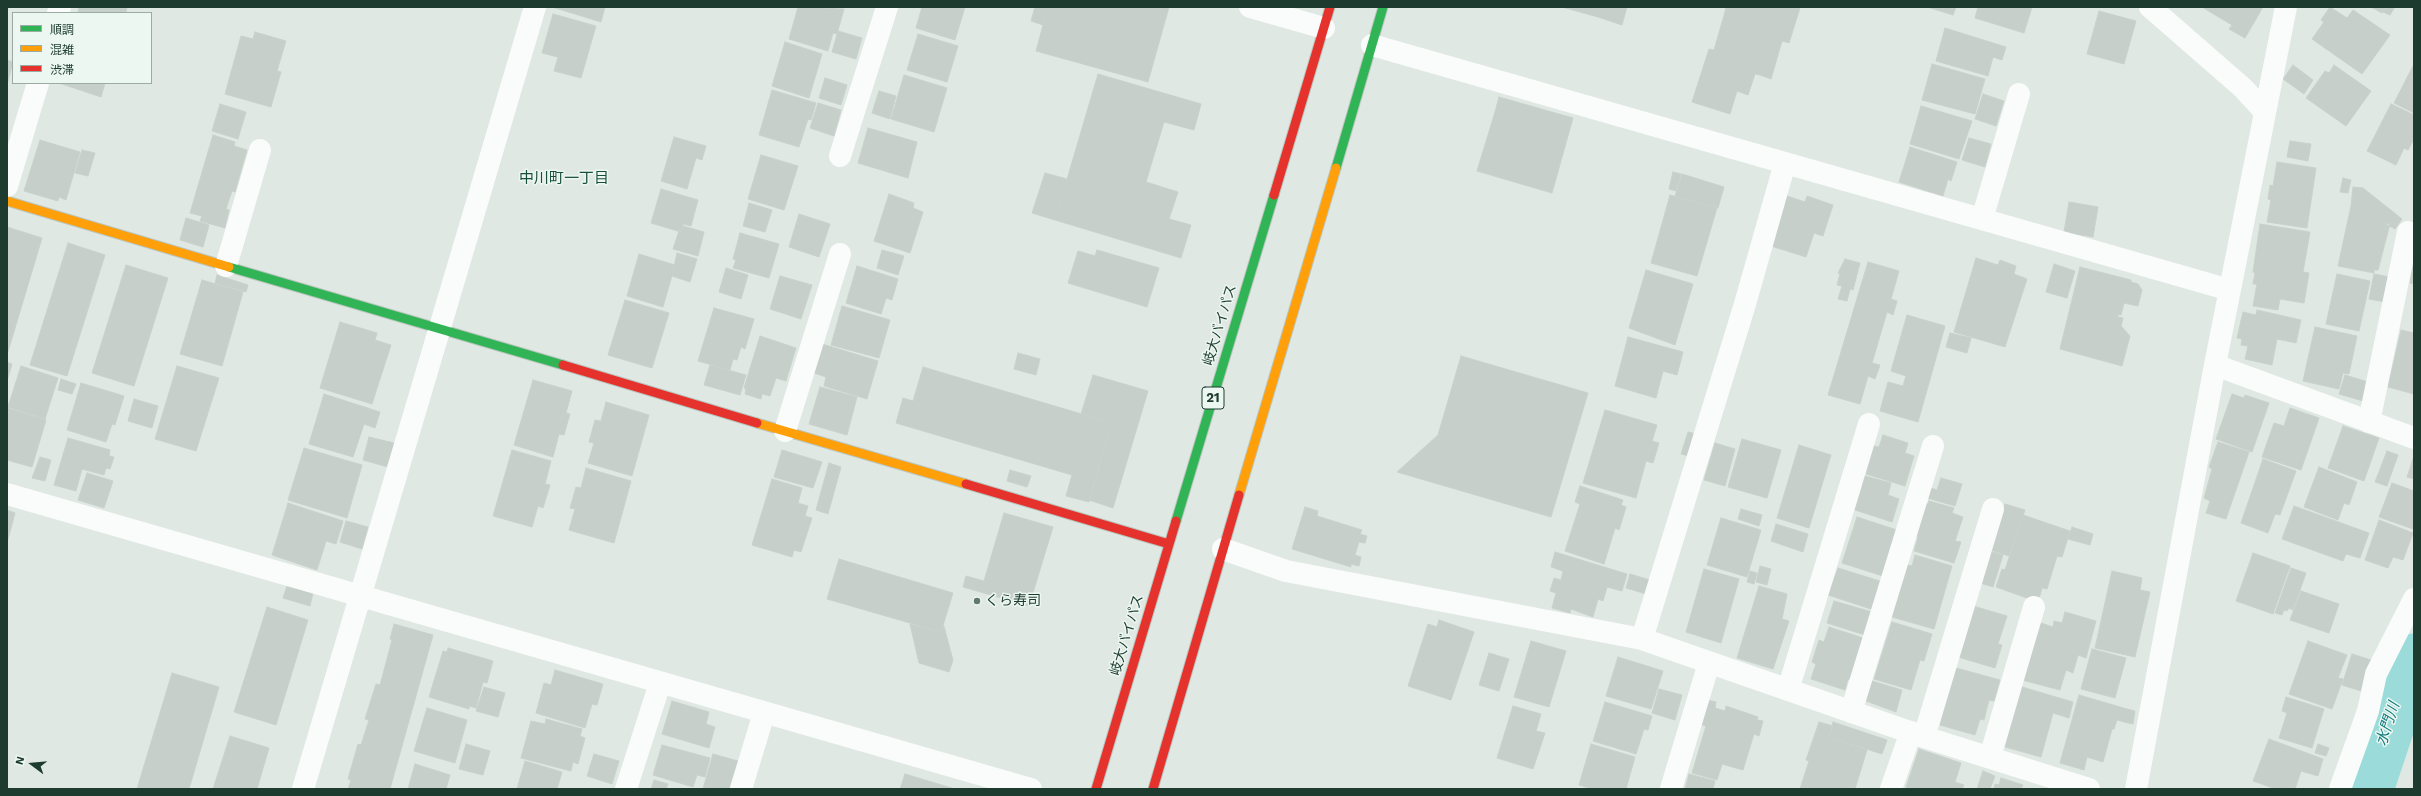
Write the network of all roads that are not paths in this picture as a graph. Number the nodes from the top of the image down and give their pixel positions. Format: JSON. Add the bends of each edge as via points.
{"nodes":[{"id":1,"x":535,"y":7,"type":"edge"},
{"id":2,"x":887,"y":7,"type":"edge"},
{"id":3,"x":1250,"y":7,"type":"edge"},
{"id":4,"x":1330,"y":7,"type":"edge"},
{"id":5,"x":1383,"y":7,"type":"edge"},
{"id":6,"x":2150,"y":7,"type":"edge"},
{"id":7,"x":2286,"y":7,"type":"edge"},
{"id":8,"x":1324,"y":28,"type":"junction"},
{"id":9,"x":1372,"y":45,"type":"junction"},
{"id":10,"x":38,"y":84,"type":"edge"},
{"id":11,"x":2019,"y":94,"type":"dead end"},
{"id":12,"x":2265,"y":112,"type":"junction"},
{"id":13,"x":260,"y":150,"type":"dead end"},
{"id":14,"x":840,"y":156,"type":"dead end"},
{"id":15,"x":1785,"y":162,"type":"junction"},
{"id":16,"x":7,"y":186,"type":"edge"},
{"id":17,"x":7,"y":200,"type":"edge"},
{"id":18,"x":1982,"y":219,"type":"junction"},
{"id":19,"x":2408,"y":232,"type":"dead end"},
{"id":20,"x":840,"y":254,"type":"dead end"},
{"id":21,"x":226,"y":266,"type":"junction"},
{"id":22,"x":2230,"y":290,"type":"junction"},
{"id":23,"x":440,"y":330,"type":"junction"},
{"id":24,"x":2215,"y":365,"type":"junction"},
{"id":25,"x":2369,"y":422,"type":"junction"},
{"id":26,"x":1869,"y":424,"type":"dead end"},
{"id":27,"x":785,"y":431,"type":"junction"},
{"id":28,"x":2414,"y":438,"type":"edge"},
{"id":29,"x":1933,"y":446,"type":"dead end"},
{"id":30,"x":7,"y":494,"type":"edge"},
{"id":31,"x":1992,"y":509,"type":"dead end"},
{"id":32,"x":1169,"y":544,"type":"junction"},
{"id":33,"x":1223,"y":549,"type":"junction"},
{"id":34,"x":359,"y":594,"type":"junction"},
{"id":35,"x":2414,"y":599,"type":"edge"},
{"id":36,"x":2034,"y":607,"type":"dead end"},
{"id":37,"x":1642,"y":639,"type":"junction"},
{"id":38,"x":1709,"y":663,"type":"junction"},
{"id":39,"x":660,"y":683,"type":"junction"},
{"id":40,"x":1788,"y":690,"type":"junction"},
{"id":41,"x":1851,"y":712,"type":"junction"},
{"id":42,"x":764,"y":714,"type":"junction"},
{"id":43,"x":1917,"y":734,"type":"junction"},
{"id":44,"x":1990,"y":757,"type":"junction"},
{"id":45,"x":2065,"y":785,"type":"edge"},
{"id":46,"x":303,"y":789,"type":"edge"},
{"id":47,"x":626,"y":789,"type":"edge"},
{"id":48,"x":741,"y":789,"type":"edge"},
{"id":49,"x":1030,"y":789,"type":"edge"},
{"id":50,"x":1096,"y":789,"type":"edge"},
{"id":51,"x":1153,"y":789,"type":"edge"},
{"id":52,"x":1671,"y":789,"type":"edge"},
{"id":53,"x":1891,"y":789,"type":"edge"},
{"id":54,"x":2089,"y":789,"type":"edge"},
{"id":55,"x":2136,"y":789,"type":"edge"},
{"id":56,"x":2340,"y":789,"type":"edge"}],
"edges":[{"from":1,"to":23,"type":"street"},
{"from":2,"to":14,"type":"street"},
{"from":3,"to":8,"type":"street"},
{"from":4,"to":8,"type":"main road","name":"岐大バイパス","number":"21"},
{"from":5,"to":9,"type":"main road"},
{"from":6,"to":12,"type":"street","via":[[2243,88]]},
{"from":7,"to":12,"type":"street"},
{"from":8,"to":32,"type":"main road","name":"岐大バイパス","number":"21"},
{"from":9,"to":15,"type":"street"},
{"from":9,"to":33,"type":"main road"},
{"from":10,"to":16,"type":"street"},
{"from":11,"to":18,"type":"street"},
{"from":12,"to":22,"type":"street"},
{"from":13,"to":21,"type":"street"},
{"from":15,"to":18,"type":"street"},
{"from":15,"to":37,"type":"street","via":[[1745,304]]},
{"from":17,"to":21,"type":"main road"},
{"from":18,"to":22,"type":"street"},
{"from":19,"to":25,"type":"street"},
{"from":20,"to":27,"type":"street"},
{"from":21,"to":23,"type":"main road"},
{"from":22,"to":24,"type":"street"},
{"from":23,"to":27,"type":"main road"},
{"from":23,"to":34,"type":"street"},
{"from":24,"to":25,"type":"street"},
{"from":24,"to":55,"type":"street"},
{"from":25,"to":28,"type":"street"},
{"from":26,"to":40,"type":"street"},
{"from":27,"to":32,"type":"main road"},
{"from":29,"to":41,"type":"street"},
{"from":30,"to":34,"type":"street"},
{"from":31,"to":43,"type":"street"},
{"from":32,"to":50,"type":"main road","name":"岐大バイパス","number":"21"},
{"from":33,"to":37,"type":"street","via":[[1286,571]]},
{"from":33,"to":51,"type":"main road"},
{"from":34,"to":39,"type":"street"},
{"from":34,"to":46,"type":"street"},
{"from":35,"to":56,"type":"street","via":[[2376,674],[2368,711]]},
{"from":36,"to":44,"type":"street"},
{"from":37,"to":38,"type":"street"},
{"from":38,"to":40,"type":"street"},
{"from":38,"to":52,"type":"street"},
{"from":39,"to":42,"type":"street"},
{"from":39,"to":47,"type":"street"},
{"from":40,"to":41,"type":"street"},
{"from":41,"to":43,"type":"street"},
{"from":42,"to":48,"type":"street"},
{"from":42,"to":49,"type":"street"},
{"from":43,"to":44,"type":"street"},
{"from":43,"to":53,"type":"street"},
{"from":44,"to":45,"type":"street"},
{"from":45,"to":54,"type":"street"}]}
